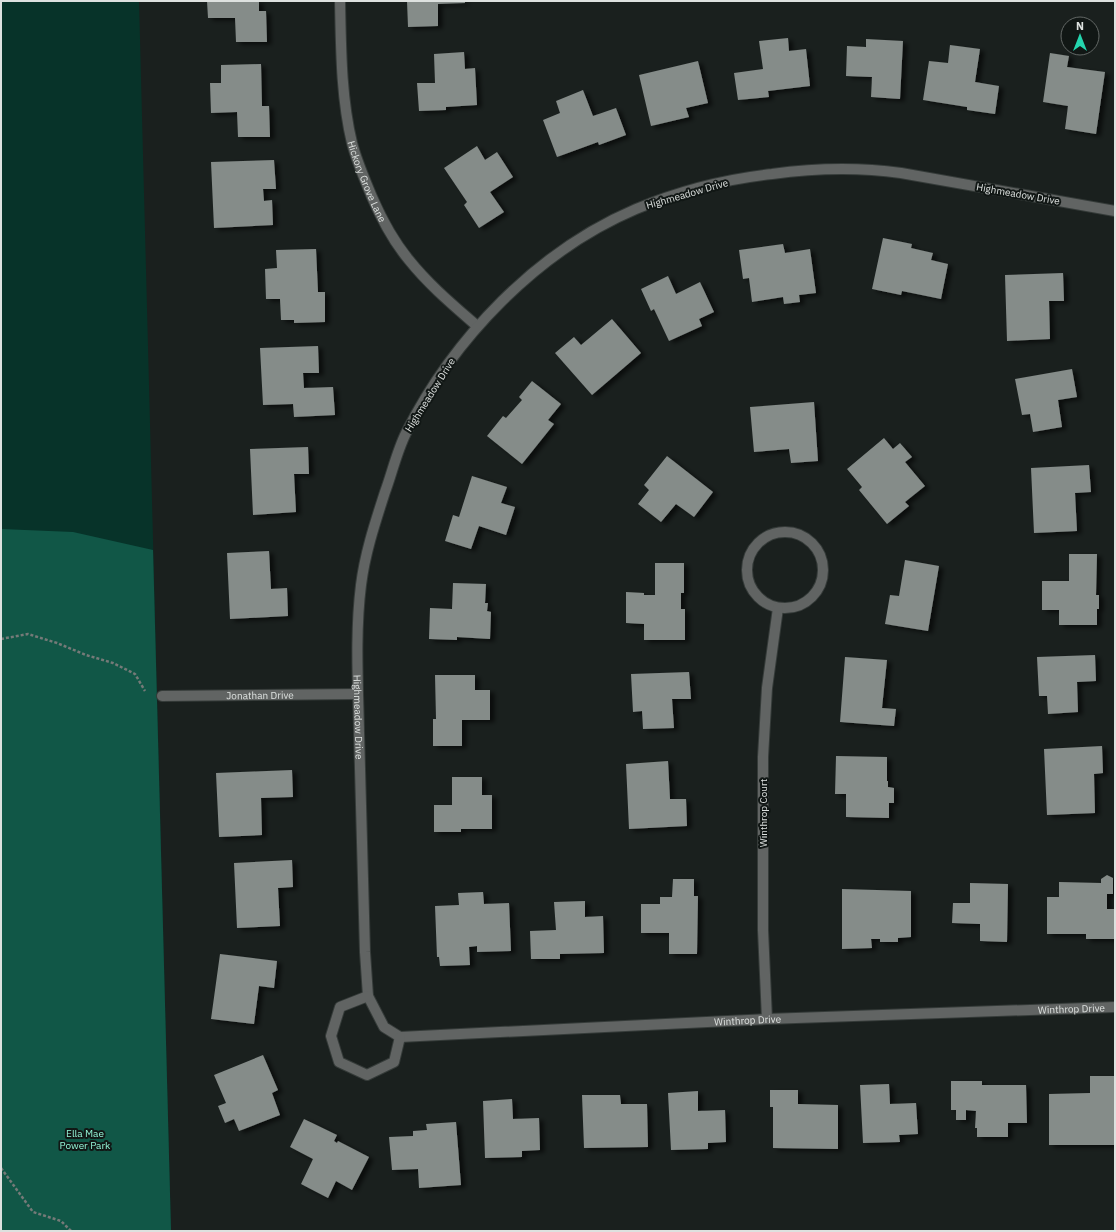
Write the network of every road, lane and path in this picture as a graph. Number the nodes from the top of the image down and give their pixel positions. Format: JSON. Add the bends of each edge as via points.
{"nodes":[{"id":1,"x":340,"y":1,"type":"edge"},
{"id":2,"x":1115,"y":211,"type":"edge"},
{"id":3,"x":477,"y":326,"type":"junction"},
{"id":4,"x":778,"y":608,"type":"junction"},
{"id":5,"x":1,"y":638,"type":"edge"},
{"id":6,"x":358,"y":694,"type":"junction"},
{"id":7,"x":162,"y":696,"type":"joint"},
{"id":8,"x":368,"y":996,"type":"junction"},
{"id":9,"x":1115,"y":1008,"type":"edge"},
{"id":10,"x":767,"y":1019,"type":"junction"},
{"id":11,"x":400,"y":1037,"type":"junction"},
{"id":12,"x":1,"y":1168,"type":"edge"},
{"id":13,"x":71,"y":1231,"type":"edge"}],
"edges":[{"from":1,"to":3,"type":"street","name":"Hickory Grove Lane","via":[[346,112],[352,144],[365,181],[388,229],[408,259],[443,297]]},
{"from":2,"to":3,"type":"street","name":"Highmeadow Drive","via":[[871,169],[806,169],[748,177],[696,189],[636,209],[587,234],[542,265]]},
{"from":3,"to":6,"type":"street","name":"Highmeadow Drive","via":[[447,364],[405,435],[369,541],[361,585]]},
{"from":4,"to":4,"type":"street","via":[[766,604],[756,596],[746,574],[747,561],[760,540],[771,534],[784,532],[808,539],[822,560],[823,573],[820,585],[813,596],[803,604],[791,608]]},
{"from":4,"to":10,"type":"street","name":"Winthrop Court","via":[[767,688],[763,757],[763,930]]},
{"from":5,"to":7,"type":"path","via":[[28,634],[113,663],[135,674],[148,696]]},
{"from":6,"to":7,"type":"street","name":"Jonathan Drive"},
{"from":6,"to":8,"type":"street","name":"Highmeadow Drive"},
{"from":8,"to":11,"type":"street","name":"Highmeadow Drive","via":[[384,1027]]},
{"from":8,"to":11,"type":"street","via":[[340,1006],[331,1036],[339,1062],[367,1075],[394,1062]]},
{"from":9,"to":10,"type":"street","name":"Winthrop Drive"},
{"from":10,"to":11,"type":"street","name":"Winthrop Drive"},
{"from":12,"to":13,"type":"path","via":[[33,1212],[61,1221]]}]}
